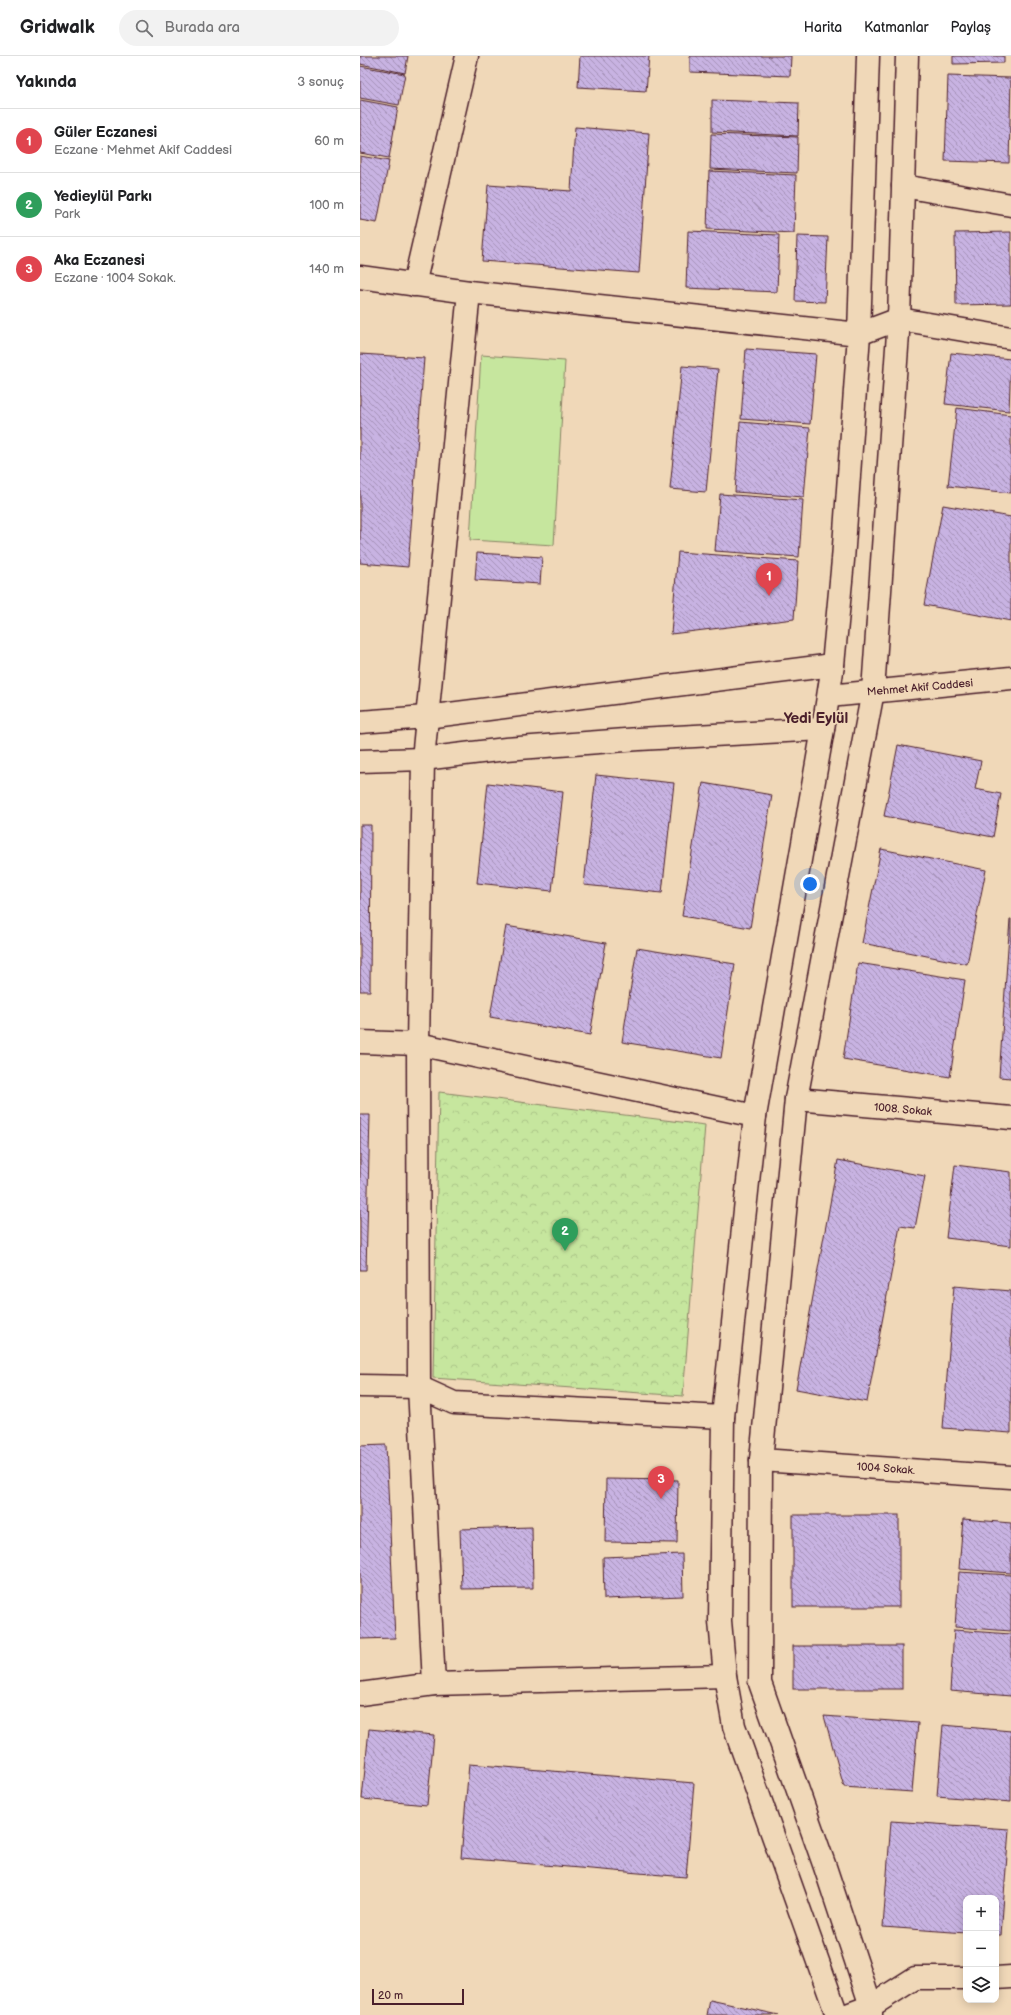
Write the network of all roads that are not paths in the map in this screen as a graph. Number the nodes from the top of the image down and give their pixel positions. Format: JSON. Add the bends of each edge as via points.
{"nodes":[{"id":1,"x":467,"y":56,"type":"edge"},
{"id":2,"x":868,"y":56,"type":"edge"},
{"id":3,"x":907,"y":56,"type":"edge"},
{"id":4,"x":903,"y":186,"type":"junction"},
{"id":5,"x":1011,"y":205,"type":"edge"},
{"id":6,"x":360,"y":277,"type":"edge"},
{"id":7,"x":414,"y":285,"type":"junction"},
{"id":8,"x":469,"y":292,"type":"junction"},
{"id":9,"x":899,"y":319,"type":"junction"},
{"id":10,"x":859,"y":334,"type":"junction"},
{"id":11,"x":1011,"y":338,"type":"edge"},
{"id":12,"x":833,"y":665,"type":"junction"},
{"id":13,"x":1011,"y":678,"type":"edge"},
{"id":14,"x":873,"y":691,"type":"junction"},
{"id":15,"x":829,"y":696,"type":"junction"},
{"id":16,"x":426,"y":717,"type":"junction"},
{"id":17,"x":360,"y":722,"type":"edge"},
{"id":18,"x":823,"y":729,"type":"junction"},
{"id":19,"x":423,"y":759,"type":"junction"},
{"id":20,"x":360,"y":761,"type":"edge"},
{"id":21,"x":360,"y":1042,"type":"edge"},
{"id":22,"x":418,"y":1044,"type":"junction"},
{"id":23,"x":796,"y":1099,"type":"junction"},
{"id":24,"x":755,"y":1116,"type":"junction"},
{"id":25,"x":1011,"y":1118,"type":"edge"},
{"id":26,"x":360,"y":1386,"type":"edge"},
{"id":27,"x":419,"y":1387,"type":"junction"},
{"id":28,"x":723,"y":1417,"type":"junction"},
{"id":29,"x":761,"y":1460,"type":"junction"},
{"id":30,"x":1011,"y":1477,"type":"edge"},
{"id":31,"x":725,"y":1676,"type":"junction"},
{"id":32,"x":434,"y":1684,"type":"junction"},
{"id":33,"x":360,"y":1694,"type":"edge"},
{"id":34,"x":1011,"y":1977,"type":"edge"},
{"id":35,"x":963,"y":1978,"type":"edge"},
{"id":36,"x":999,"y":1978,"type":"edge"},
{"id":37,"x":871,"y":2010,"type":"edge"},
{"id":38,"x":837,"y":2015,"type":"edge"},
{"id":39,"x":847,"y":2015,"type":"edge"}],
"edges":[{"from":1,"to":7,"type":"street"},
{"from":2,"to":10,"type":"street"},
{"from":3,"to":4,"type":"street"},
{"from":4,"to":5,"type":"street"},
{"from":4,"to":9,"type":"street"},
{"from":6,"to":7,"type":"street"},
{"from":7,"to":8,"type":"street"},
{"from":8,"to":10,"type":"street"},
{"from":8,"to":16,"type":"street"},
{"from":9,"to":10,"type":"street"},
{"from":9,"to":11,"type":"street"},
{"from":9,"to":14,"type":"street"},
{"from":10,"to":12,"type":"street"},
{"from":12,"to":15,"type":"street"},
{"from":12,"to":16,"type":"street"},
{"from":13,"to":14,"type":"street","name":"Mehmet Akif Caddesi"},
{"from":14,"to":15,"type":"street","name":"Mehmet Akif Caddesi"},
{"from":14,"to":23,"type":"street"},
{"from":15,"to":18,"type":"street"},
{"from":16,"to":17,"type":"street"},
{"from":16,"to":19,"type":"street"},
{"from":18,"to":19,"type":"street","via":[[639,739],[506,749]]},
{"from":18,"to":24,"type":"street"},
{"from":19,"to":20,"type":"street"},
{"from":19,"to":22,"type":"street"},
{"from":21,"to":22,"type":"street"},
{"from":22,"to":24,"type":"street"},
{"from":22,"to":27,"type":"street"},
{"from":23,"to":25,"type":"street","name":"1008. Sokak"},
{"from":23,"to":29,"type":"street"},
{"from":24,"to":28,"type":"street"},
{"from":26,"to":27,"type":"street"},
{"from":27,"to":28,"type":"street","via":[[454,1403]]},
{"from":27,"to":32,"type":"street"},
{"from":28,"to":31,"type":"street","via":[[720,1621]]},
{"from":29,"to":30,"type":"street","name":"1004 Sokak."},
{"from":29,"to":37,"type":"street","via":[[760,1683],[825,1868]]},
{"from":31,"to":32,"type":"street"},
{"from":31,"to":38,"type":"street","via":[[734,1726]]},
{"from":32,"to":33,"type":"street"},
{"from":34,"to":36,"type":"street"},
{"from":35,"to":37,"type":"street","via":[[915,1978]]},
{"from":37,"to":39,"type":"street"}]}
